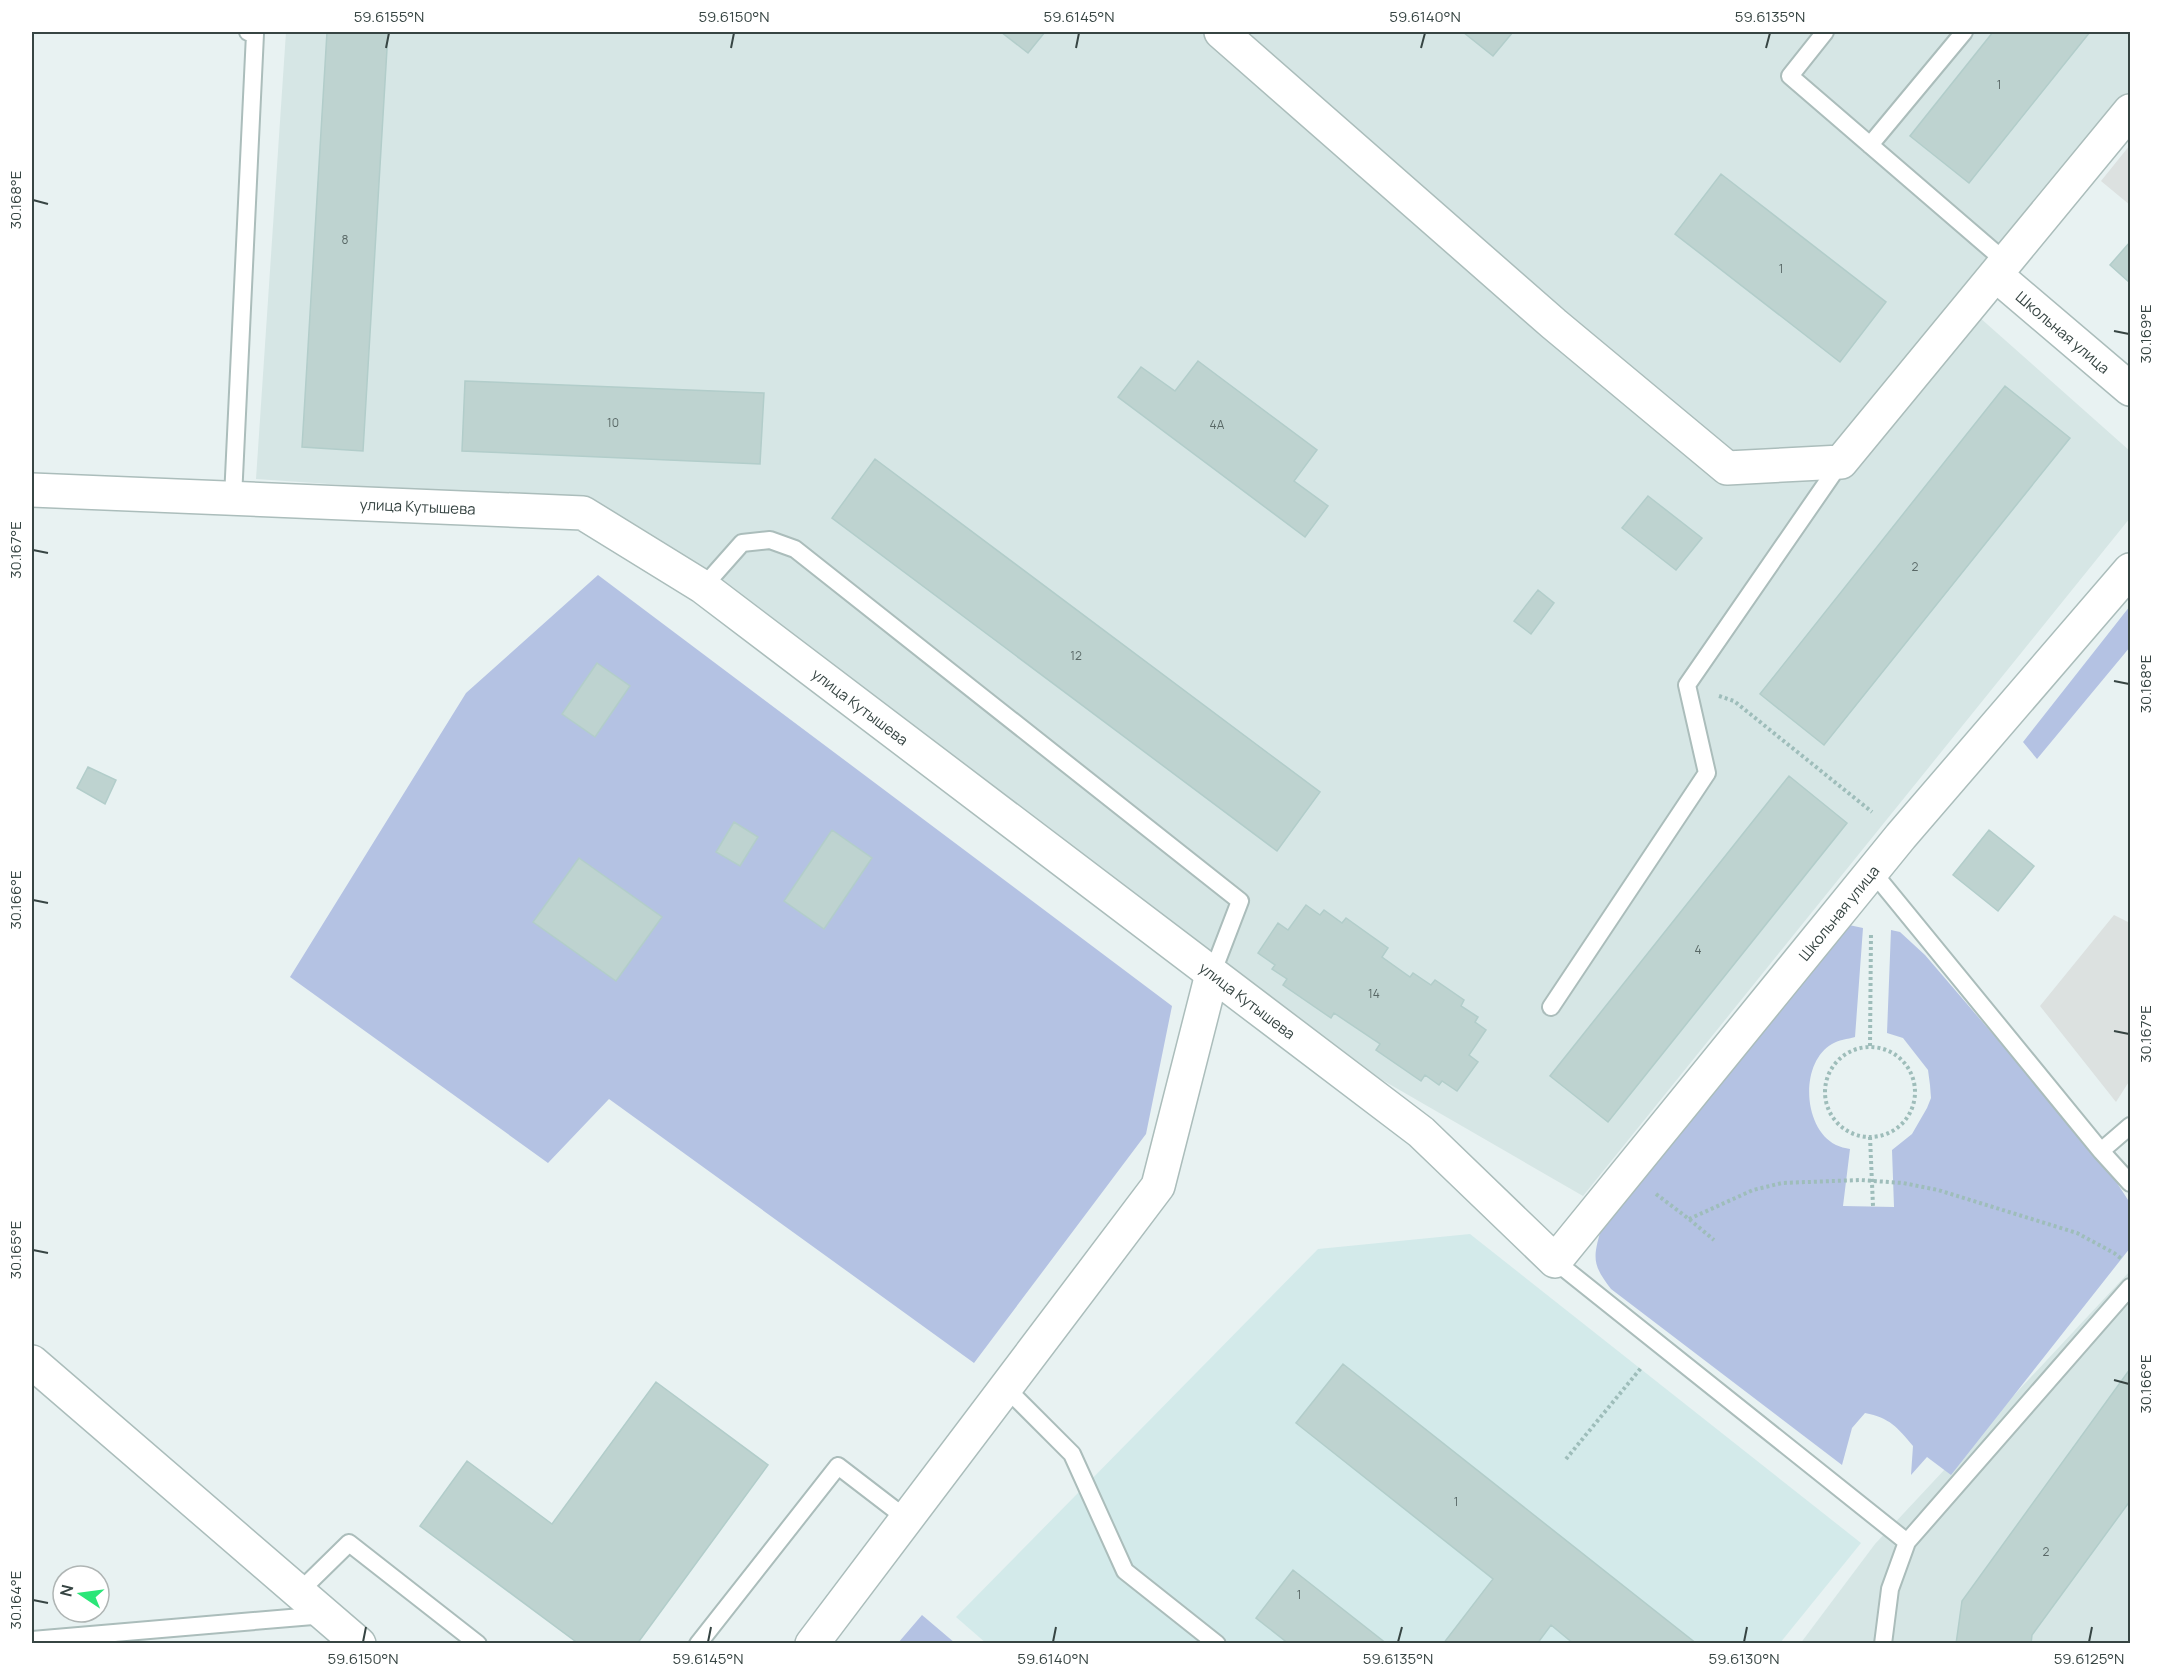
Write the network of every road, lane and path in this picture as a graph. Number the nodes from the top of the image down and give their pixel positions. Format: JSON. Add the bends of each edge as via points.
{"nodes":[{"id":1,"x":248,"y":32,"type":"edge"},
{"id":2,"x":1221,"y":32,"type":"edge"},
{"id":3,"x":1825,"y":32,"type":"edge"},
{"id":4,"x":1964,"y":32,"type":"edge"},
{"id":5,"x":2130,"y":111,"type":"edge"},
{"id":6,"x":1870,"y":145,"type":"junction"},
{"id":7,"x":2001,"y":268,"type":"junction"},
{"id":8,"x":2130,"y":389,"type":"edge"},
{"id":9,"x":1841,"y":462,"type":"junction"},
{"id":10,"x":32,"y":490,"type":"edge"},
{"id":11,"x":233,"y":498,"type":"junction"},
{"id":12,"x":2130,"y":570,"type":"edge"},
{"id":13,"x":703,"y":586,"type":"junction"},
{"id":14,"x":1687,"y":685,"type":"junction"},
{"id":15,"x":1901,"y":836,"type":"junction"},
{"id":16,"x":1872,"y":871,"type":"junction"},
{"id":17,"x":1871,"y":930,"type":"dead end"},
{"id":18,"x":1212,"y":974,"type":"junction"},
{"id":19,"x":1551,"y":1006,"type":"dead end"},
{"id":20,"x":1870,"y":1046,"type":"junction"},
{"id":21,"x":2130,"y":1126,"type":"edge"},
{"id":22,"x":1870,"y":1137,"type":"junction"},
{"id":23,"x":2101,"y":1151,"type":"junction"},
{"id":24,"x":1626,"y":1173,"type":"junction"},
{"id":25,"x":1873,"y":1181,"type":"junction"},
{"id":26,"x":2130,"y":1183,"type":"edge"},
{"id":27,"x":1873,"y":1206,"type":"dead end"},
{"id":28,"x":1689,"y":1219,"type":"junction"},
{"id":29,"x":1714,"y":1240,"type":"dead end"},
{"id":30,"x":1555,"y":1261,"type":"junction"},
{"id":31,"x":2130,"y":1267,"type":"edge"},
{"id":32,"x":2130,"y":1287,"type":"edge"},
{"id":33,"x":1661,"y":1345,"type":"junction"},
{"id":34,"x":32,"y":1362,"type":"edge"},
{"id":35,"x":1005,"y":1387,"type":"junction"},
{"id":36,"x":1566,"y":1459,"type":"dead end"},
{"id":37,"x":907,"y":1519,"type":"junction"},
{"id":38,"x":1907,"y":1542,"type":"junction"},
{"id":39,"x":299,"y":1592,"type":"junction"},
{"id":40,"x":326,"y":1615,"type":"junction"},
{"id":41,"x":173,"y":1628,"type":"junction"},
{"id":42,"x":32,"y":1640,"type":"edge"},
{"id":43,"x":159,"y":1644,"type":"edge"},
{"id":44,"x":359,"y":1644,"type":"edge"},
{"id":45,"x":478,"y":1644,"type":"edge"},
{"id":46,"x":698,"y":1644,"type":"edge"},
{"id":47,"x":812,"y":1644,"type":"edge"},
{"id":48,"x":1217,"y":1644,"type":"edge"},
{"id":49,"x":1883,"y":1644,"type":"edge"}],
"edges":[{"from":1,"to":11,"type":"lane","via":[[255,34]]},
{"from":2,"to":9,"type":"street","via":[[1554,324],[1727,468]]},
{"from":3,"to":6,"type":"lane","via":[[1790,76]]},
{"from":4,"to":6,"type":"lane"},
{"from":5,"to":7,"type":"street"},
{"from":6,"to":7,"type":"lane"},
{"from":7,"to":8,"type":"street","name":"Школьная улица"},
{"from":7,"to":9,"type":"street"},
{"from":9,"to":14,"type":"lane"},
{"from":10,"to":11,"type":"street","name":"улица Кутышева"},
{"from":11,"to":13,"type":"street","name":"улица Кутышева","via":[[583,513]]},
{"from":12,"to":15,"type":"street","name":"Школьная улица"},
{"from":13,"to":18,"type":"street","name":"улица Кутышева"},
{"from":13,"to":18,"type":"lane","via":[[742,543],[770,540],[795,549],[1240,901]]},
{"from":14,"to":15,"type":"path","via":[[1734,701]]},
{"from":14,"to":19,"type":"lane","via":[[1707,772]]},
{"from":15,"to":16,"type":"street","name":"Школьная улица"},
{"from":16,"to":23,"type":"lane"},
{"from":16,"to":24,"type":"street","name":"Школьная улица"},
{"from":17,"to":20,"type":"path"},
{"from":18,"to":30,"type":"street","name":"улица Кутышева","via":[[1421,1132]]},
{"from":18,"to":35,"type":"street","via":[[1158,1186]]},
{"from":20,"to":22,"type":"path","via":[[1890,1051],[1905,1064],[1914,1082],[1914,1102],[1905,1120],[1889,1133]]},
{"from":20,"to":22,"type":"path","via":[[1850,1051],[1834,1064],[1826,1082],[1825,1102],[1834,1120],[1850,1133]]},
{"from":21,"to":23,"type":"lane"},
{"from":22,"to":25,"type":"path"},
{"from":23,"to":26,"type":"lane"},
{"from":24,"to":28,"type":"path"},
{"from":24,"to":30,"type":"street","name":"Школьная улица"},
{"from":25,"to":27,"type":"path"},
{"from":25,"to":28,"type":"path","via":[[1782,1183],[1753,1190]]},
{"from":25,"to":31,"type":"path","via":[[1938,1190],[2077,1233],[2114,1253]]},
{"from":28,"to":29,"type":"path"},
{"from":30,"to":33,"type":"lane"},
{"from":32,"to":38,"type":"lane"},
{"from":33,"to":36,"type":"path"},
{"from":33,"to":38,"type":"lane"},
{"from":34,"to":39,"type":"street"},
{"from":35,"to":37,"type":"street"},
{"from":35,"to":48,"type":"lane","via":[[1072,1455],[1125,1571]]},
{"from":37,"to":46,"type":"lane","via":[[838,1466]]},
{"from":37,"to":47,"type":"street"},
{"from":38,"to":49,"type":"lane","via":[[1890,1589]]},
{"from":39,"to":40,"type":"street"},
{"from":39,"to":45,"type":"lane","via":[[349,1543]]},
{"from":40,"to":41,"type":"lane"},
{"from":40,"to":44,"type":"street"},
{"from":41,"to":42,"type":"lane"},
{"from":41,"to":43,"type":"lane"}]}
